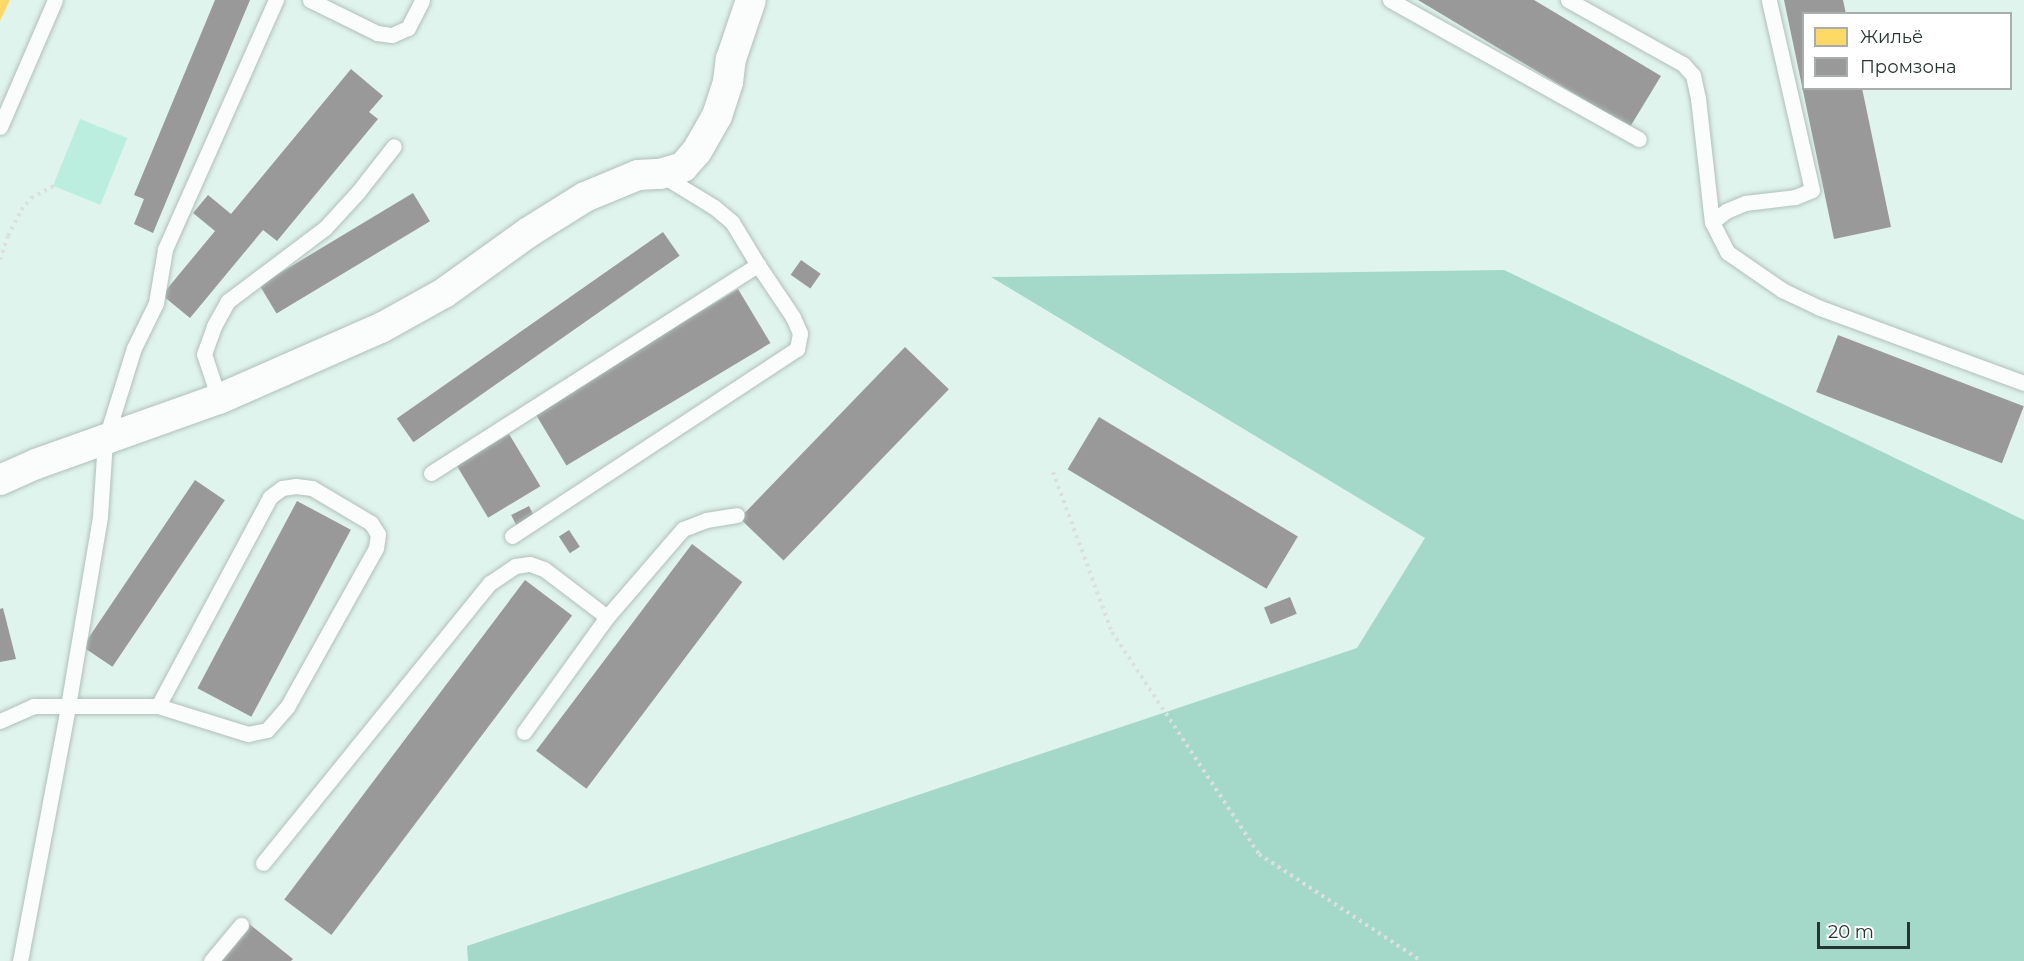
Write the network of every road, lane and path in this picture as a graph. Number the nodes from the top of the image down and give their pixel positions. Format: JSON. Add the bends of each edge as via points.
{"nodes":[{"id":1,"x":55,"y":0,"type":"edge"},
{"id":2,"x":276,"y":0,"type":"edge"},
{"id":3,"x":310,"y":0,"type":"edge"},
{"id":4,"x":422,"y":0,"type":"edge"},
{"id":5,"x":751,"y":0,"type":"edge"},
{"id":6,"x":1390,"y":0,"type":"edge"},
{"id":7,"x":1569,"y":0,"type":"edge"},
{"id":8,"x":1769,"y":0,"type":"edge"},
{"id":9,"x":0,"y":127,"type":"edge"},
{"id":10,"x":1639,"y":139,"type":"dead end"},
{"id":11,"x":394,"y":146,"type":"dead end"},
{"id":12,"x":660,"y":174,"type":"junction"},
{"id":13,"x":54,"y":186,"type":"dead end"},
{"id":14,"x":1712,"y":222,"type":"junction"},
{"id":15,"x":0,"y":260,"type":"edge"},
{"id":16,"x":758,"y":265,"type":"junction"},
{"id":17,"x":2024,"y":382,"type":"edge"},
{"id":18,"x":219,"y":399,"type":"junction"},
{"id":19,"x":105,"y":441,"type":"junction"},
{"id":20,"x":1053,"y":472,"type":"dead end"},
{"id":21,"x":431,"y":473,"type":"dead end"},
{"id":22,"x":0,"y":480,"type":"edge"},
{"id":23,"x":737,"y":514,"type":"dead end"},
{"id":24,"x":512,"y":536,"type":"dead end"},
{"id":25,"x":607,"y":617,"type":"junction"},
{"id":26,"x":68,"y":706,"type":"junction"},
{"id":27,"x":158,"y":706,"type":"junction"},
{"id":28,"x":0,"y":721,"type":"edge"},
{"id":29,"x":524,"y":732,"type":"dead end"},
{"id":30,"x":263,"y":863,"type":"dead end"},
{"id":31,"x":241,"y":926,"type":"dead end"},
{"id":32,"x":20,"y":961,"type":"edge"},
{"id":33,"x":211,"y":961,"type":"edge"},
{"id":34,"x":1421,"y":961,"type":"edge"}],
"edges":[{"from":1,"to":9,"type":"lane"},
{"from":2,"to":19,"type":"lane","via":[[165,249],[156,303],[134,348]]},
{"from":3,"to":4,"type":"lane","via":[[376,33],[392,35],[408,28]]},
{"from":5,"to":12,"type":"street","via":[[717,116],[697,152],[683,167]]},
{"from":6,"to":10,"type":"lane"},
{"from":7,"to":14,"type":"lane","via":[[1683,64],[1693,75]]},
{"from":8,"to":14,"type":"lane","via":[[1812,190],[1795,197],[1745,203]]},
{"from":11,"to":18,"type":"lane","via":[[325,228],[228,301],[204,354]]},
{"from":12,"to":16,"type":"lane","via":[[732,222]]},
{"from":12,"to":18,"type":"street","via":[[638,174],[585,197],[444,293],[390,323]]},
{"from":13,"to":15,"type":"path","via":[[31,198],[21,210]]},
{"from":14,"to":17,"type":"lane","via":[[1727,252],[1782,290],[1820,308]]},
{"from":16,"to":21,"type":"lane"},
{"from":16,"to":24,"type":"lane","via":[[793,317],[800,333],[797,349]]},
{"from":18,"to":19,"type":"street"},
{"from":19,"to":22,"type":"street"},
{"from":19,"to":26,"type":"lane","via":[[100,516]]},
{"from":20,"to":34,"type":"path","via":[[1112,632],[1259,854]]},
{"from":23,"to":25,"type":"lane","via":[[706,520],[683,530]]},
{"from":25,"to":29,"type":"lane"},
{"from":25,"to":30,"type":"lane","via":[[544,569],[530,564],[515,566],[490,583]]},
{"from":26,"to":27,"type":"lane"},
{"from":26,"to":28,"type":"lane","via":[[33,706]]},
{"from":26,"to":32,"type":"lane"},
{"from":27,"to":27,"type":"lane","via":[[270,497],[282,488],[312,489],[371,523],[378,534],[376,548],[287,707],[267,730],[248,735]]},
{"from":31,"to":33,"type":"lane"}]}
